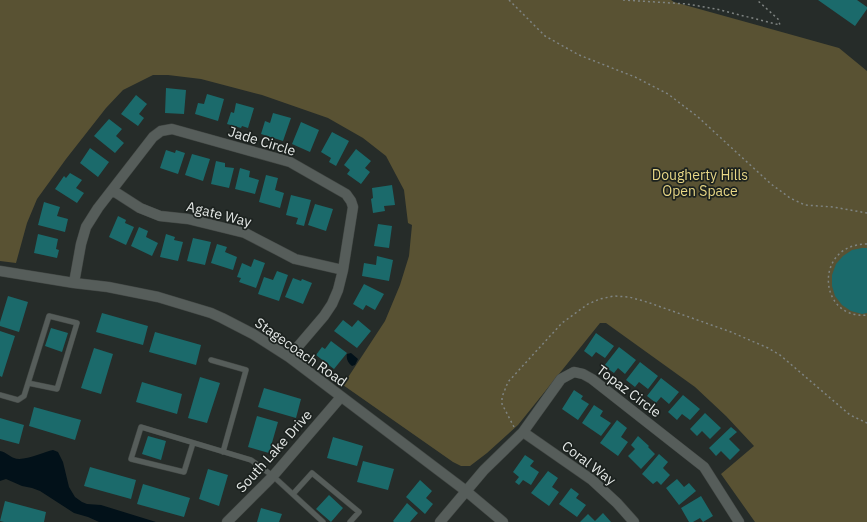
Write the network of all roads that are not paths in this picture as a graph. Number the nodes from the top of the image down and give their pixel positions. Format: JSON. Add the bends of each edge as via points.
{"nodes":[{"id":1,"x":112,"y":190,"type":"junction"},
{"id":2,"x":343,"y":270,"type":"junction"},
{"id":3,"x":0,"y":271,"type":"edge"},
{"id":4,"x":74,"y":283,"type":"junction"},
{"id":5,"x":289,"y":357,"type":"junction"},
{"id":6,"x":211,"y":360,"type":"dead end"},
{"id":7,"x":28,"y":383,"type":"junction"},
{"id":8,"x":0,"y":394,"type":"edge"},
{"id":9,"x":341,"y":397,"type":"junction"},
{"id":10,"x":522,"y":432,"type":"junction"},
{"id":11,"x":193,"y":443,"type":"junction"},
{"id":12,"x":223,"y":452,"type":"junction"},
{"id":13,"x":273,"y":476,"type":"junction"},
{"id":14,"x":466,"y":491,"type":"junction"},
{"id":15,"x":293,"y":494,"type":"junction"},
{"id":16,"x":227,"y":522,"type":"edge"},
{"id":17,"x":323,"y":522,"type":"edge"},
{"id":18,"x":350,"y":522,"type":"edge"},
{"id":19,"x":440,"y":522,"type":"edge"},
{"id":20,"x":503,"y":522,"type":"edge"},
{"id":21,"x":634,"y":522,"type":"edge"},
{"id":22,"x":739,"y":522,"type":"edge"}],
"edges":[{"from":1,"to":2,"type":"street","name":"Agate Way","via":[[140,208],[160,216],[188,219],[245,233],[295,259]]},
{"from":1,"to":2,"type":"street","name":"Jade Circle","via":[[153,137],[162,131],[172,129],[290,162],[339,189],[351,201],[353,215]]},
{"from":1,"to":4,"type":"street","name":"Jade Circle","via":[[86,227]]},
{"from":2,"to":5,"type":"street","name":"Jade Circle","via":[[332,304]]},
{"from":3,"to":4,"type":"street","name":"Stagecoach Road"},
{"from":4,"to":5,"type":"street","name":"Stagecoach Road","via":[[158,297],[211,313],[254,334]]},
{"from":5,"to":9,"type":"street","name":"Stagecoach Road"},
{"from":6,"to":12,"type":"lane","via":[[246,370]]},
{"from":7,"to":7,"type":"lane","via":[[49,316],[77,323],[57,389]]},
{"from":7,"to":8,"type":"lane","via":[[24,396],[18,400]]},
{"from":9,"to":13,"type":"street","name":"South Lake Drive"},
{"from":9,"to":14,"type":"street","name":"Stagecoach Road"},
{"from":10,"to":14,"type":"street","name":"Topaz Circle"},
{"from":10,"to":21,"type":"street","name":"Coral Way","via":[[592,480]]},
{"from":10,"to":22,"type":"street","name":"Topaz Circle","via":[[561,379],[574,372],[583,374],[704,467]]},
{"from":11,"to":11,"type":"lane","via":[[141,427],[131,459],[184,472]]},
{"from":11,"to":12,"type":"lane"},
{"from":12,"to":13,"type":"lane","via":[[251,460]]},
{"from":13,"to":15,"type":"lane"},
{"from":13,"to":16,"type":"street","name":"South Lake Drive"},
{"from":14,"to":19,"type":"street","name":"Topaz Circle"},
{"from":14,"to":20,"type":"street","name":"Stagecoach Road"},
{"from":15,"to":17,"type":"lane"},
{"from":15,"to":18,"type":"lane","via":[[312,472],[358,512]]}]}
